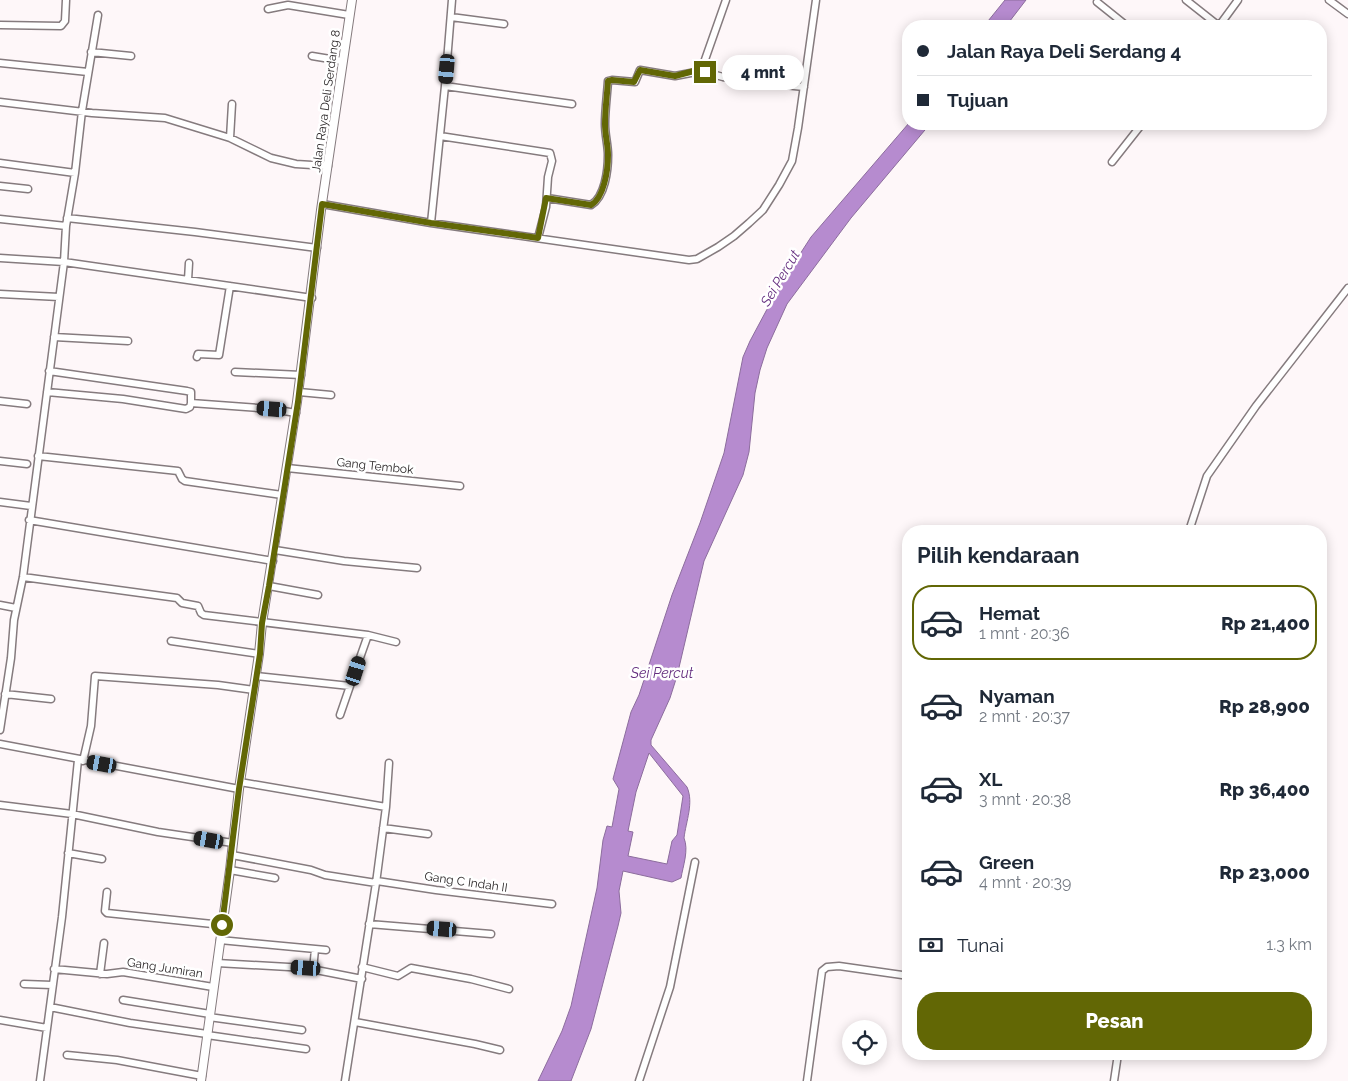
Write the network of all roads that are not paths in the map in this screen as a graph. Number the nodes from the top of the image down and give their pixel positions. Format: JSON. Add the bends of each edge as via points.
{"nodes":[{"id":1,"x":66,"y":0,"type":"edge"},
{"id":2,"x":352,"y":0,"type":"edge"},
{"id":3,"x":452,"y":0,"type":"edge"},
{"id":4,"x":726,"y":0,"type":"edge"},
{"id":5,"x":816,"y":0,"type":"edge"},
{"id":6,"x":1186,"y":0,"type":"edge"},
{"id":7,"x":1238,"y":0,"type":"edge"},
{"id":8,"x":1329,"y":0,"type":"edge"},
{"id":9,"x":1097,"y":2,"type":"dead end"},
{"id":10,"x":268,"y":9,"type":"dead end"},
{"id":11,"x":1348,"y":14,"type":"edge"},
{"id":12,"x":98,"y":15,"type":"dead end"},
{"id":13,"x":350,"y":15,"type":"junction"},
{"id":14,"x":451,"y":17,"type":"junction"},
{"id":15,"x":1120,"y":20,"type":"edge"},
{"id":16,"x":1211,"y":20,"type":"edge"},
{"id":17,"x":1223,"y":20,"type":"edge"},
{"id":18,"x":504,"y":24,"type":"dead end"},
{"id":19,"x":0,"y":25,"type":"edge"},
{"id":20,"x":91,"y":52,"type":"junction"},
{"id":21,"x":131,"y":56,"type":"dead end"},
{"id":22,"x":312,"y":56,"type":"dead end"},
{"id":23,"x":342,"y":61,"type":"junction"},
{"id":24,"x":0,"y":63,"type":"edge"},
{"id":25,"x":701,"y":71,"type":"junction"},
{"id":26,"x":88,"y":72,"type":"junction"},
{"id":27,"x":445,"y":86,"type":"junction"},
{"id":28,"x":804,"y":86,"type":"junction"},
{"id":29,"x":0,"y":102,"type":"edge"},
{"id":30,"x":232,"y":104,"type":"dead end"},
{"id":31,"x":572,"y":104,"type":"dead end"},
{"id":32,"x":82,"y":110,"type":"junction"},
{"id":33,"x":1137,"y":130,"type":"edge"},
{"id":34,"x":440,"y":136,"type":"junction"},
{"id":35,"x":230,"y":138,"type":"junction"},
{"id":36,"x":1112,"y":162,"type":"dead end"},
{"id":37,"x":0,"y":163,"type":"edge"},
{"id":38,"x":328,"y":166,"type":"junction"},
{"id":39,"x":75,"y":173,"type":"junction"},
{"id":40,"x":0,"y":186,"type":"edge"},
{"id":41,"x":28,"y":189,"type":"dead end"},
{"id":42,"x":546,"y":198,"type":"junction"},
{"id":43,"x":322,"y":206,"type":"junction"},
{"id":44,"x":67,"y":218,"type":"junction"},
{"id":45,"x":0,"y":219,"type":"edge"},
{"id":46,"x":431,"y":223,"type":"junction"},
{"id":47,"x":66,"y":226,"type":"junction"},
{"id":48,"x":538,"y":238,"type":"junction"},
{"id":49,"x":317,"y":248,"type":"junction"},
{"id":50,"x":0,"y":258,"type":"edge"},
{"id":51,"x":64,"y":262,"type":"junction"},
{"id":52,"x":188,"y":263,"type":"dead end"},
{"id":53,"x":188,"y":280,"type":"junction"},
{"id":54,"x":230,"y":286,"type":"junction"},
{"id":55,"x":1348,"y":288,"type":"edge"},
{"id":56,"x":0,"y":294,"type":"edge"},
{"id":57,"x":59,"y":297,"type":"junction"},
{"id":58,"x":312,"y":298,"type":"junction"},
{"id":59,"x":54,"y":336,"type":"junction"},
{"id":60,"x":128,"y":341,"type":"dead end"},
{"id":61,"x":198,"y":357,"type":"dead end"},
{"id":62,"x":49,"y":372,"type":"junction"},
{"id":63,"x":235,"y":372,"type":"dead end"},
{"id":64,"x":301,"y":375,"type":"junction"},
{"id":65,"x":47,"y":392,"type":"junction"},
{"id":66,"x":299,"y":392,"type":"junction"},
{"id":67,"x":331,"y":395,"type":"dead end"},
{"id":68,"x":0,"y":401,"type":"edge"},
{"id":69,"x":191,"y":403,"type":"junction"},
{"id":70,"x":27,"y":404,"type":"dead end"},
{"id":71,"x":296,"y":413,"type":"junction"},
{"id":72,"x":38,"y":456,"type":"junction"},
{"id":73,"x":0,"y":461,"type":"edge"},
{"id":74,"x":27,"y":464,"type":"dead end"},
{"id":75,"x":287,"y":468,"type":"junction"},
{"id":76,"x":460,"y":486,"type":"dead end"},
{"id":77,"x":282,"y":495,"type":"junction"},
{"id":78,"x":0,"y":502,"type":"edge"},
{"id":79,"x":31,"y":506,"type":"junction"},
{"id":80,"x":29,"y":520,"type":"junction"},
{"id":81,"x":1190,"y":525,"type":"edge"},
{"id":82,"x":274,"y":550,"type":"junction"},
{"id":83,"x":273,"y":561,"type":"junction"},
{"id":84,"x":416,"y":568,"type":"dead end"},
{"id":85,"x":23,"y":576,"type":"junction"},
{"id":86,"x":269,"y":586,"type":"junction"},
{"id":87,"x":318,"y":595,"type":"dead end"},
{"id":88,"x":0,"y":605,"type":"edge"},
{"id":89,"x":16,"y":608,"type":"junction"},
{"id":90,"x":262,"y":623,"type":"junction"},
{"id":91,"x":368,"y":635,"type":"junction"},
{"id":92,"x":171,"y":641,"type":"dead end"},
{"id":93,"x":396,"y":642,"type":"dead end"},
{"id":94,"x":260,"y":654,"type":"junction"},
{"id":95,"x":256,"y":676,"type":"junction"},
{"id":96,"x":350,"y":686,"type":"junction"},
{"id":97,"x":254,"y":690,"type":"junction"},
{"id":98,"x":5,"y":694,"type":"junction"},
{"id":99,"x":51,"y":699,"type":"dead end"},
{"id":100,"x":340,"y":715,"type":"dead end"},
{"id":101,"x":0,"y":730,"type":"edge"},
{"id":102,"x":0,"y":744,"type":"edge"},
{"id":103,"x":80,"y":760,"type":"junction"},
{"id":104,"x":389,"y":763,"type":"dead end"},
{"id":105,"x":240,"y":785,"type":"junction"},
{"id":106,"x":0,"y":805,"type":"edge"},
{"id":107,"x":386,"y":808,"type":"junction"},
{"id":108,"x":72,"y":814,"type":"junction"},
{"id":109,"x":383,"y":828,"type":"junction"},
{"id":110,"x":428,"y":834,"type":"dead end"},
{"id":111,"x":233,"y":843,"type":"junction"},
{"id":112,"x":68,"y":853,"type":"junction"},
{"id":113,"x":232,"y":855,"type":"junction"},
{"id":114,"x":102,"y":859,"type":"dead end"},
{"id":115,"x":695,"y":862,"type":"dead end"},
{"id":116,"x":230,"y":870,"type":"junction"},
{"id":117,"x":274,"y":878,"type":"dead end"},
{"id":118,"x":377,"y":882,"type":"junction"},
{"id":119,"x":107,"y":892,"type":"dead end"},
{"id":120,"x":552,"y":904,"type":"dead end"},
{"id":121,"x":370,"y":924,"type":"junction"},
{"id":122,"x":222,"y":925,"type":"junction"},
{"id":123,"x":491,"y":934,"type":"dead end"},
{"id":124,"x":220,"y":940,"type":"junction"},
{"id":125,"x":104,"y":943,"type":"dead end"},
{"id":126,"x":315,"y":949,"type":"junction"},
{"id":127,"x":326,"y":950,"type":"dead end"},
{"id":128,"x":217,"y":963,"type":"junction"},
{"id":129,"x":362,"y":967,"type":"junction"},
{"id":130,"x":54,"y":969,"type":"junction"},
{"id":131,"x":312,"y":970,"type":"junction"},
{"id":132,"x":100,"y":974,"type":"junction"},
{"id":133,"x":902,"y":975,"type":"edge"},
{"id":134,"x":362,"y":979,"type":"junction"},
{"id":135,"x":24,"y":984,"type":"dead end"},
{"id":136,"x":52,"y":985,"type":"junction"},
{"id":137,"x":213,"y":987,"type":"junction"},
{"id":138,"x":509,"y":989,"type":"dead end"},
{"id":139,"x":123,"y":1000,"type":"dead end"},
{"id":140,"x":50,"y":1007,"type":"junction"},
{"id":141,"x":210,"y":1016,"type":"junction"},
{"id":142,"x":0,"y":1020,"type":"edge"},
{"id":143,"x":355,"y":1022,"type":"junction"},
{"id":144,"x":47,"y":1028,"type":"junction"},
{"id":145,"x":302,"y":1030,"type":"dead end"},
{"id":146,"x":207,"y":1034,"type":"junction"},
{"id":147,"x":306,"y":1049,"type":"dead end"},
{"id":148,"x":500,"y":1050,"type":"dead end"},
{"id":149,"x":67,"y":1055,"type":"dead end"},
{"id":150,"x":1117,"y":1060,"type":"edge"},
{"id":151,"x":201,"y":1078,"type":"edge"},
{"id":152,"x":40,"y":1081,"type":"edge"},
{"id":153,"x":345,"y":1081,"type":"edge"},
{"id":154,"x":639,"y":1081,"type":"edge"},
{"id":155,"x":807,"y":1081,"type":"edge"},
{"id":156,"x":1114,"y":1081,"type":"edge"}],
"edges":[{"from":1,"to":19,"type":"street","via":[[63,25]]},
{"from":2,"to":13,"type":"street","name":"Jalan Raya Deli Serdang 8"},
{"from":3,"to":14,"type":"street"},
{"from":4,"to":25,"type":"street"},
{"from":5,"to":28,"type":"street"},
{"from":6,"to":16,"type":"street"},
{"from":7,"to":17,"type":"street"},
{"from":8,"to":11,"type":"street"},
{"from":9,"to":15,"type":"street"},
{"from":10,"to":13,"type":"street","via":[[288,5]]},
{"from":12,"to":20,"type":"street"},
{"from":13,"to":23,"type":"street","name":"Jalan Raya Deli Serdang 8"},
{"from":14,"to":18,"type":"street"},
{"from":14,"to":27,"type":"street"},
{"from":20,"to":21,"type":"street"},
{"from":20,"to":26,"type":"street"},
{"from":22,"to":23,"type":"street"},
{"from":23,"to":38,"type":"street","name":"Jalan Raya Deli Serdang 8"},
{"from":24,"to":26,"type":"street"},
{"from":25,"to":28,"type":"street","via":[[746,81]]},
{"from":25,"to":42,"type":"street","via":[[675,76],[640,70],[634,82],[608,81],[605,125],[608,155],[600,194],[591,205]]},
{"from":26,"to":32,"type":"street"},
{"from":27,"to":31,"type":"street"},
{"from":27,"to":34,"type":"street"},
{"from":28,"to":48,"type":"street","via":[[792,161],[779,185],[749,223],[705,255],[689,260]]},
{"from":29,"to":32,"type":"street"},
{"from":30,"to":35,"type":"street"},
{"from":32,"to":35,"type":"street","via":[[165,118]]},
{"from":32,"to":39,"type":"street"},
{"from":33,"to":36,"type":"street"},
{"from":34,"to":42,"type":"street","via":[[550,153],[552,161]]},
{"from":34,"to":46,"type":"street"},
{"from":35,"to":38,"type":"street","via":[[271,158]]},
{"from":37,"to":39,"type":"street"},
{"from":38,"to":43,"type":"street","name":"Jalan Raya Deli Serdang 8"},
{"from":39,"to":44,"type":"street"},
{"from":40,"to":41,"type":"street"},
{"from":42,"to":48,"type":"street"},
{"from":43,"to":46,"type":"street"},
{"from":43,"to":49,"type":"street","name":"Jalan Raya Deli Serdang 8"},
{"from":44,"to":47,"type":"street"},
{"from":44,"to":49,"type":"street"},
{"from":45,"to":47,"type":"street"},
{"from":46,"to":48,"type":"street"},
{"from":47,"to":51,"type":"street"},
{"from":49,"to":58,"type":"street","name":"Jalan Raya Deli Serdang 8"},
{"from":50,"to":51,"type":"street"},
{"from":51,"to":53,"type":"street"},
{"from":51,"to":57,"type":"street"},
{"from":52,"to":53,"type":"street"},
{"from":53,"to":54,"type":"street"},
{"from":54,"to":58,"type":"street"},
{"from":54,"to":61,"type":"street","via":[[219,355],[198,354]]},
{"from":55,"to":81,"type":"street","via":[[1256,406],[1207,476]]},
{"from":56,"to":57,"type":"street"},
{"from":57,"to":59,"type":"street"},
{"from":58,"to":64,"type":"street","name":"Jalan Raya Deli Serdang 8"},
{"from":59,"to":60,"type":"street"},
{"from":59,"to":62,"type":"street"},
{"from":62,"to":65,"type":"street"},
{"from":62,"to":69,"type":"street","via":[[187,391],[191,392]]},
{"from":63,"to":64,"type":"street"},
{"from":64,"to":66,"type":"street","name":"Jalan Raya Deli Serdang 8"},
{"from":65,"to":69,"type":"street","via":[[186,409]]},
{"from":65,"to":72,"type":"street"},
{"from":66,"to":67,"type":"street"},
{"from":66,"to":71,"type":"street","name":"Jalan Raya Deli Serdang 8"},
{"from":68,"to":70,"type":"street"},
{"from":69,"to":71,"type":"street"},
{"from":71,"to":75,"type":"street","name":"Jalan Raya Deli Serdang 8"},
{"from":72,"to":77,"type":"street","via":[[178,471],[185,481]]},
{"from":72,"to":79,"type":"street"},
{"from":73,"to":74,"type":"street"},
{"from":75,"to":76,"type":"street","name":"Gang Tembok"},
{"from":75,"to":77,"type":"street","name":"Jalan Raya Deli Serdang 8"},
{"from":77,"to":82,"type":"street","name":"Jalan Raya Deli Serdang 8"},
{"from":78,"to":79,"type":"street"},
{"from":79,"to":80,"type":"street"},
{"from":80,"to":83,"type":"street"},
{"from":80,"to":85,"type":"street"},
{"from":82,"to":83,"type":"street","name":"Jalan Raya Deli Serdang 8"},
{"from":82,"to":84,"type":"street"},
{"from":83,"to":86,"type":"street","name":"Jalan Raya Deli Serdang 8"},
{"from":85,"to":89,"type":"street"},
{"from":85,"to":90,"type":"street","via":[[176,598],[182,603],[198,606],[204,615]]},
{"from":86,"to":87,"type":"street"},
{"from":86,"to":90,"type":"street","name":"Jalan Raya Deli Serdang 8"},
{"from":88,"to":89,"type":"street"},
{"from":89,"to":98,"type":"street"},
{"from":90,"to":91,"type":"street"},
{"from":90,"to":94,"type":"street","name":"Jalan Raya Deli Serdang 8"},
{"from":91,"to":93,"type":"street"},
{"from":91,"to":96,"type":"street"},
{"from":92,"to":94,"type":"street"},
{"from":94,"to":95,"type":"street","name":"Jalan Raya Deli Serdang 8"},
{"from":95,"to":96,"type":"street"},
{"from":95,"to":97,"type":"street","name":"Jalan Raya Deli Serdang 8"},
{"from":96,"to":100,"type":"street"},
{"from":97,"to":103,"type":"street","via":[[95,676],[91,726]]},
{"from":97,"to":105,"type":"street","name":"Jalan Raya Deli Serdang 8"},
{"from":98,"to":99,"type":"street"},
{"from":98,"to":101,"type":"street"},
{"from":102,"to":103,"type":"street"},
{"from":103,"to":105,"type":"street"},
{"from":103,"to":108,"type":"street"},
{"from":104,"to":107,"type":"street"},
{"from":105,"to":107,"type":"street"},
{"from":105,"to":111,"type":"street","name":"Jalan Raya Deli Serdang 8"},
{"from":106,"to":108,"type":"street"},
{"from":107,"to":109,"type":"street"},
{"from":108,"to":111,"type":"street"},
{"from":108,"to":112,"type":"street"},
{"from":109,"to":110,"type":"street"},
{"from":109,"to":118,"type":"street"},
{"from":111,"to":113,"type":"street","name":"Jalan Raya Deli Serdang 8"},
{"from":112,"to":114,"type":"street"},
{"from":112,"to":130,"type":"street"},
{"from":113,"to":116,"type":"street","name":"Jalan Raya Deli Serdang 8"},
{"from":113,"to":118,"type":"street","name":"Gang C Indah II","via":[[325,875]]},
{"from":115,"to":154,"type":"street","via":[[670,987]]},
{"from":116,"to":117,"type":"street"},
{"from":116,"to":122,"type":"street","name":"Jalan Raya Deli Serdang 8"},
{"from":118,"to":120,"type":"street","name":"Gang C Indah II"},
{"from":118,"to":121,"type":"street"},
{"from":119,"to":122,"type":"street","via":[[106,913]]},
{"from":121,"to":123,"type":"street"},
{"from":121,"to":129,"type":"street"},
{"from":122,"to":124,"type":"street","name":"Jalan Raya Deli Serdang 8"},
{"from":124,"to":126,"type":"street"},
{"from":124,"to":128,"type":"street","name":"Jalan Raya Deli Serdang 8"},
{"from":125,"to":132,"type":"street"},
{"from":126,"to":127,"type":"street"},
{"from":126,"to":131,"type":"street"},
{"from":128,"to":131,"type":"street"},
{"from":128,"to":137,"type":"street","name":"Jalan Raya Deli Serdang 8"},
{"from":129,"to":134,"type":"street"},
{"from":129,"to":138,"type":"street","via":[[398,976],[411,968]]},
{"from":130,"to":132,"type":"street","name":"Gang Jumiran"},
{"from":130,"to":136,"type":"street"},
{"from":131,"to":134,"type":"street"},
{"from":132,"to":137,"type":"street","name":"Gang Jumiran","via":[[124,972]]},
{"from":133,"to":155,"type":"street","via":[[839,966],[822,971]]},
{"from":134,"to":143,"type":"street"},
{"from":135,"to":136,"type":"street"},
{"from":136,"to":140,"type":"street"},
{"from":137,"to":141,"type":"street","name":"Jalan Raya Deli Serdang 8"},
{"from":139,"to":141,"type":"street"},
{"from":140,"to":144,"type":"street"},
{"from":140,"to":146,"type":"street"},
{"from":141,"to":145,"type":"street"},
{"from":141,"to":146,"type":"street","name":"Jalan Raya Deli Serdang 8"},
{"from":142,"to":144,"type":"street"},
{"from":143,"to":148,"type":"street"},
{"from":143,"to":153,"type":"street"},
{"from":144,"to":152,"type":"street"},
{"from":146,"to":147,"type":"street"},
{"from":146,"to":151,"type":"street","name":"Jalan Raya Deli Serdang 8"},
{"from":149,"to":151,"type":"street","via":[[117,1060]]},
{"from":150,"to":156,"type":"street"}]}
